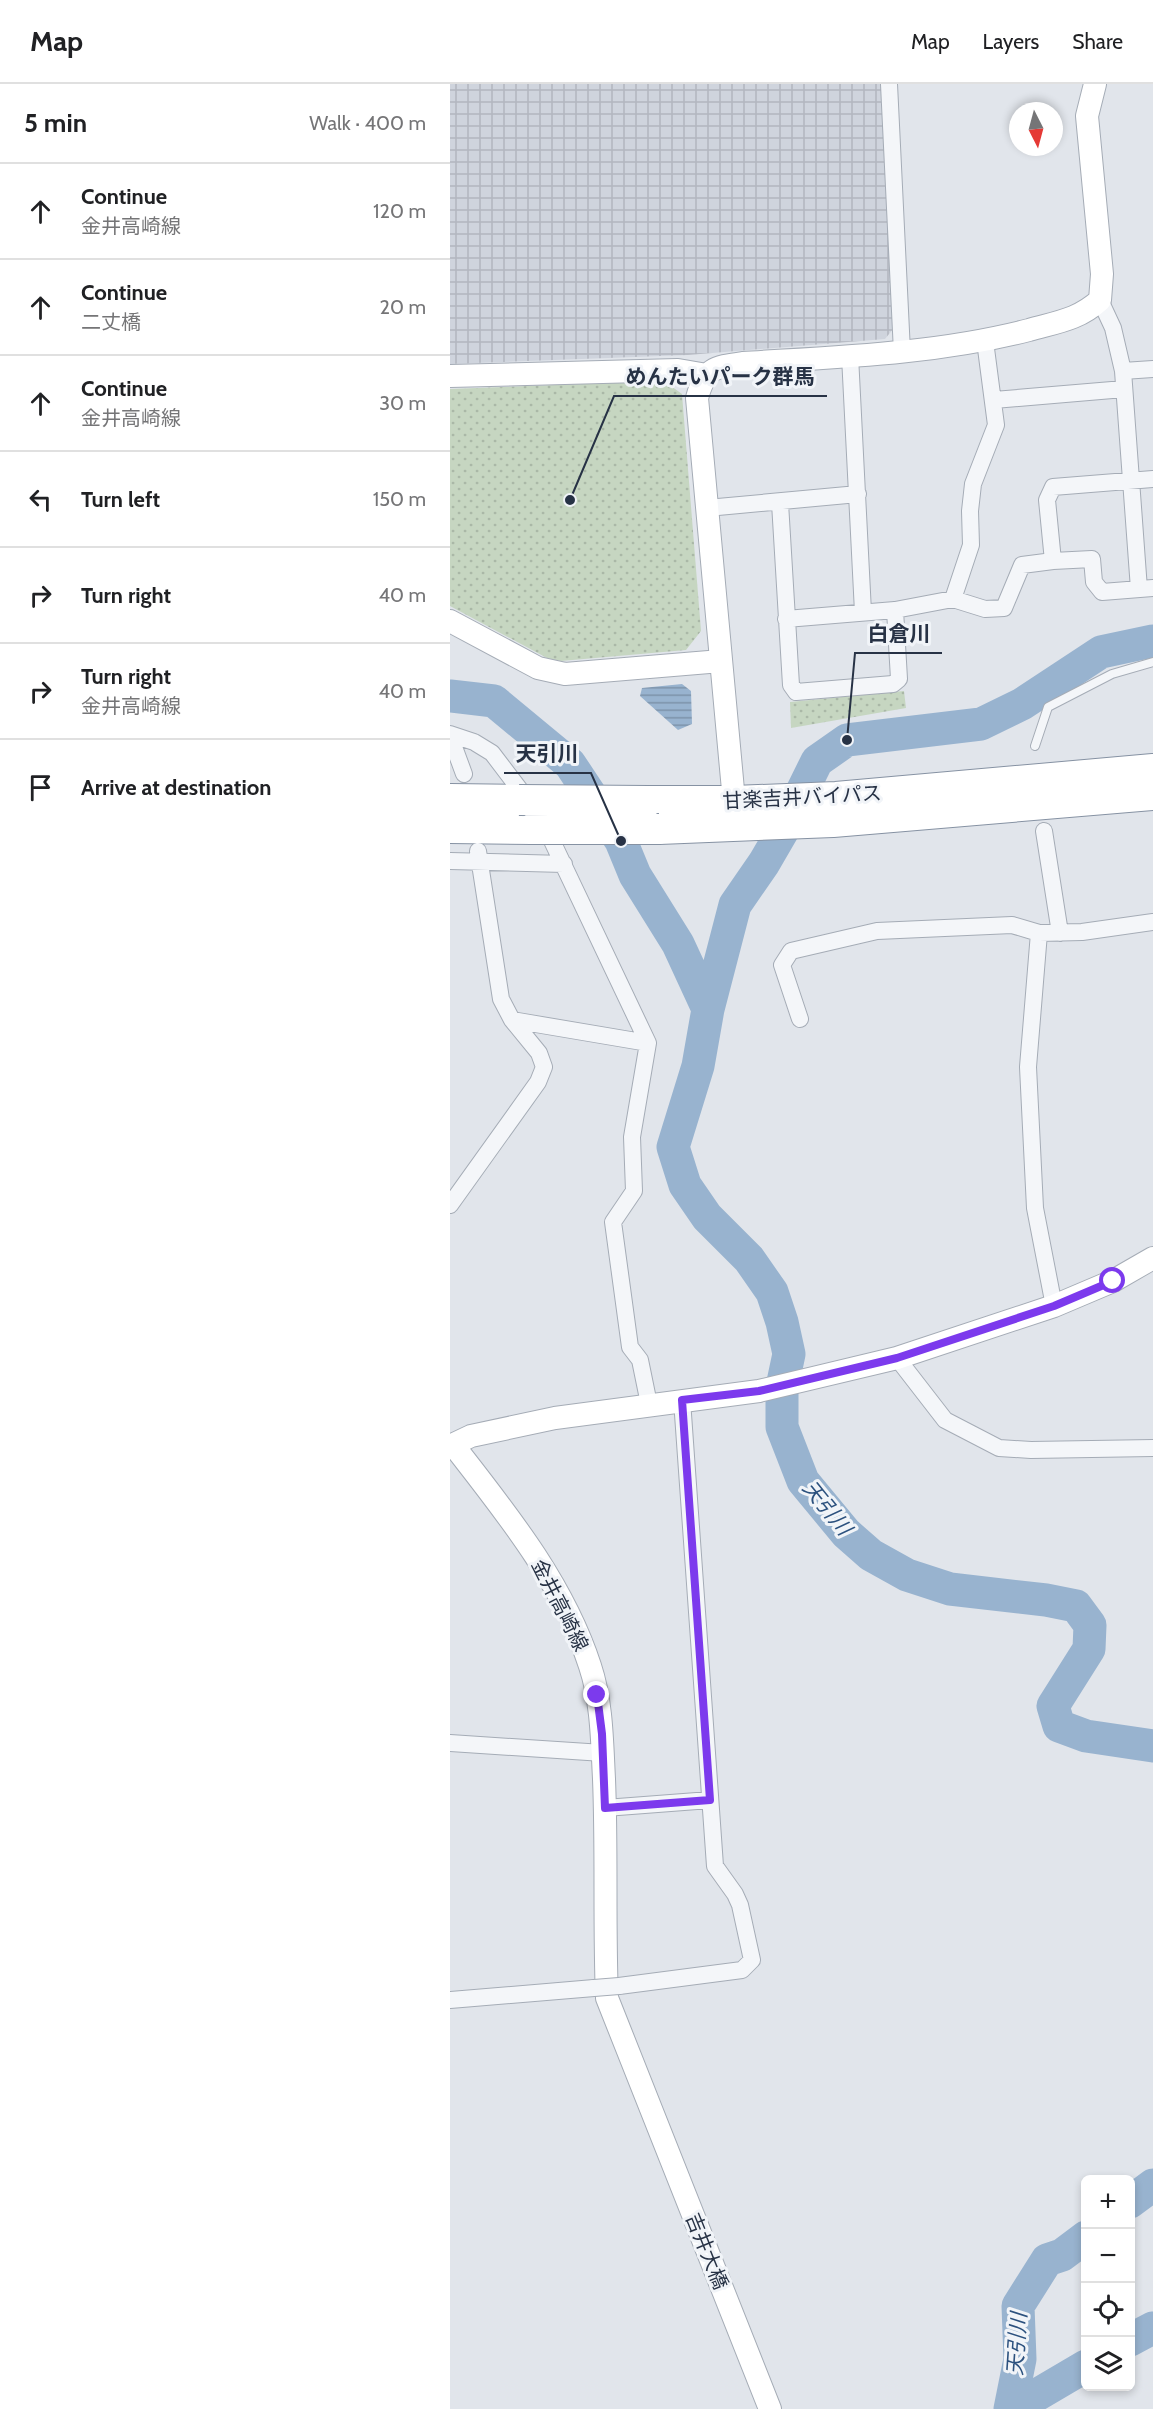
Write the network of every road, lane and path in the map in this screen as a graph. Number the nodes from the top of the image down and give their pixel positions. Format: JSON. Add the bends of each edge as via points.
{"nodes":[{"id":1,"x":889,"y":84,"type":"edge"},
{"id":2,"x":1095,"y":84,"type":"edge"},
{"id":3,"x":1100,"y":300,"type":"junction"},
{"id":4,"x":985,"y":341,"type":"junction"},
{"id":5,"x":902,"y":352,"type":"junction"},
{"id":6,"x":850,"y":357,"type":"junction"},
{"id":7,"x":1153,"y":369,"type":"edge"},
{"id":8,"x":1123,"y":370,"type":"junction"},
{"id":9,"x":707,"y":375,"type":"junction"},
{"id":10,"x":450,"y":376,"type":"edge"},
{"id":11,"x":1124,"y":389,"type":"junction"},
{"id":12,"x":994,"y":400,"type":"junction"},
{"id":13,"x":1153,"y":479,"type":"edge"},
{"id":14,"x":1131,"y":480,"type":"junction"},
{"id":15,"x":858,"y":494,"type":"junction"},
{"id":16,"x":780,"y":503,"type":"junction"},
{"id":17,"x":707,"y":508,"type":"junction"},
{"id":18,"x":1053,"y":561,"type":"junction"},
{"id":19,"x":1146,"y":588,"type":"edge"},
{"id":20,"x":953,"y":599,"type":"junction"},
{"id":21,"x":896,"y":610,"type":"junction"},
{"id":22,"x":863,"y":612,"type":"junction"},
{"id":23,"x":786,"y":619,"type":"junction"},
{"id":24,"x":450,"y":621,"type":"edge"},
{"id":25,"x":721,"y":660,"type":"junction"},
{"id":26,"x":1153,"y":662,"type":"edge"},
{"id":27,"x":450,"y":735,"type":"edge"},
{"id":28,"x":1035,"y":746,"type":"dead end"},
{"id":29,"x":1153,"y":769,"type":"edge"},
{"id":30,"x":464,"y":774,"type":"dead end"},
{"id":31,"x":1153,"y":795,"type":"edge"},
{"id":32,"x":450,"y":800,"type":"edge"},
{"id":33,"x":734,"y":801,"type":"junction"},
{"id":34,"x":834,"y":810,"type":"junction"},
{"id":35,"x":762,"y":813,"type":"junction"},
{"id":36,"x":450,"y":828,"type":"edge"},
{"id":37,"x":1044,"y":831,"type":"dead end"},
{"id":38,"x":479,"y":856,"type":"junction"},
{"id":39,"x":450,"y":861,"type":"edge"},
{"id":40,"x":564,"y":864,"type":"junction"},
{"id":41,"x":1153,"y":922,"type":"edge"},
{"id":42,"x":1039,"y":933,"type":"junction"},
{"id":43,"x":1060,"y":933,"type":"junction"},
{"id":44,"x":800,"y":1019,"type":"dead end"},
{"id":45,"x":512,"y":1020,"type":"junction"},
{"id":46,"x":648,"y":1043,"type":"junction"},
{"id":47,"x":450,"y":1206,"type":"edge"},
{"id":48,"x":1153,"y":1258,"type":"edge"},
{"id":49,"x":1054,"y":1306,"type":"junction"},
{"id":50,"x":897,"y":1358,"type":"junction"},
{"id":51,"x":682,"y":1400,"type":"junction"},
{"id":52,"x":649,"y":1404,"type":"junction"},
{"id":53,"x":452,"y":1446,"type":"edge"},
{"id":54,"x":1153,"y":1448,"type":"edge"},
{"id":55,"x":450,"y":1743,"type":"edge"},
{"id":56,"x":603,"y":1753,"type":"junction"},
{"id":57,"x":710,"y":1800,"type":"junction"},
{"id":58,"x":605,"y":1808,"type":"junction"},
{"id":59,"x":450,"y":2000,"type":"edge"},
{"id":60,"x":644,"y":2092,"type":"joint"},
{"id":61,"x":771,"y":2409,"type":"edge"}],
"edges":[{"from":1,"to":5,"type":"street"},
{"from":2,"to":3,"type":"main road","via":[[1087,116],[1102,274]]},
{"from":3,"to":4,"type":"main road","via":[[1085,313]]},
{"from":3,"to":8,"type":"street","via":[[1113,328]]},
{"from":4,"to":5,"type":"main road"},
{"from":4,"to":12,"type":"street"},
{"from":5,"to":6,"type":"main road"},
{"from":6,"to":9,"type":"main road","via":[[719,366]]},
{"from":6,"to":15,"type":"street"},
{"from":7,"to":8,"type":"street"},
{"from":8,"to":11,"type":"street"},
{"from":9,"to":10,"type":"main road","via":[[678,370]]},
{"from":9,"to":17,"type":"main road","via":[[697,398]]},
{"from":11,"to":12,"type":"street"},
{"from":11,"to":14,"type":"street"},
{"from":12,"to":20,"type":"street","via":[[996,425],[973,484],[971,545]]},
{"from":13,"to":14,"type":"street"},
{"from":14,"to":18,"type":"street","via":[[1053,487],[1047,500]]},
{"from":14,"to":19,"type":"street"},
{"from":15,"to":16,"type":"street"},
{"from":15,"to":22,"type":"street"},
{"from":16,"to":17,"type":"street"},
{"from":16,"to":23,"type":"street"},
{"from":17,"to":25,"type":"main road"},
{"from":18,"to":19,"type":"street","via":[[1092,559],[1094,582],[1102,592]]},
{"from":18,"to":20,"type":"street","via":[[1022,565],[1004,608],[985,609]]},
{"from":20,"to":21,"type":"street"},
{"from":21,"to":22,"type":"street"},
{"from":21,"to":23,"type":"street","via":[[899,679],[893,684],[840,689],[796,692],[790,685]]},
{"from":22,"to":23,"type":"street"},
{"from":24,"to":25,"type":"main road","via":[[538,668],[565,674]]},
{"from":25,"to":33,"type":"main road"},
{"from":26,"to":28,"type":"lane","via":[[1112,674],[1048,707]]},
{"from":27,"to":30,"type":"street"},
{"from":27,"to":40,"type":"street","via":[[474,742],[492,753],[542,818]]},
{"from":29,"to":34,"type":"highway","name":"甘楽吉井バイパス"},
{"from":31,"to":34,"type":"highway","name":"甘楽吉井バイパス"},
{"from":32,"to":33,"type":"highway","name":"甘楽吉井バイパス","bridge":true},
{"from":33,"to":35,"type":"highway","name":"甘楽吉井バイパス"},
{"from":34,"to":35,"type":"highway","name":"甘楽吉井バイパス"},
{"from":35,"to":36,"type":"highway","name":"甘楽吉井バイパス","bridge":true,"via":[[659,829]]},
{"from":37,"to":43,"type":"street"},
{"from":38,"to":39,"type":"street"},
{"from":38,"to":40,"type":"street"},
{"from":38,"to":45,"type":"street","via":[[501,999]]},
{"from":40,"to":46,"type":"street"},
{"from":41,"to":43,"type":"street"},
{"from":42,"to":43,"type":"street"},
{"from":42,"to":44,"type":"street","via":[[1012,925],[878,931],[791,951],[783,965]]},
{"from":42,"to":49,"type":"street","via":[[1028,1067],[1035,1208]]},
{"from":45,"to":46,"type":"street"},
{"from":45,"to":47,"type":"street","via":[[539,1053],[544,1067],[538,1082]]},
{"from":46,"to":52,"type":"street","via":[[632,1137],[634,1191],[613,1222],[630,1347],[640,1360]]},
{"from":48,"to":49,"type":"main road","via":[[1113,1281]]},
{"from":49,"to":50,"type":"main road"},
{"from":50,"to":51,"type":"main road","name":"金井高崎線","via":[[759,1391]]},
{"from":50,"to":54,"type":"street","via":[[945,1420],[999,1448]]},
{"from":51,"to":52,"type":"main road","name":"金井高崎線"},
{"from":51,"to":57,"type":"street"},
{"from":52,"to":53,"type":"main road","name":"金井高崎線","via":[[544,1420],[471,1436]]},
{"from":53,"to":56,"type":"main road","name":"金井高崎線","via":[[515,1524],[571,1617],[591,1666]]},
{"from":55,"to":56,"type":"street"},
{"from":56,"to":58,"type":"main road","name":"金井高崎線"},
{"from":57,"to":58,"type":"street"},
{"from":57,"to":59,"type":"street","bridge":true,"via":[[714,1866],[740,1905],[752,1960],[742,1970],[619,1986]]},
{"from":58,"to":60,"type":"main road","name":"金井高崎線","via":[[607,1998]]},
{"from":60,"to":61,"type":"main road","name":"吉井大橋"}]}
